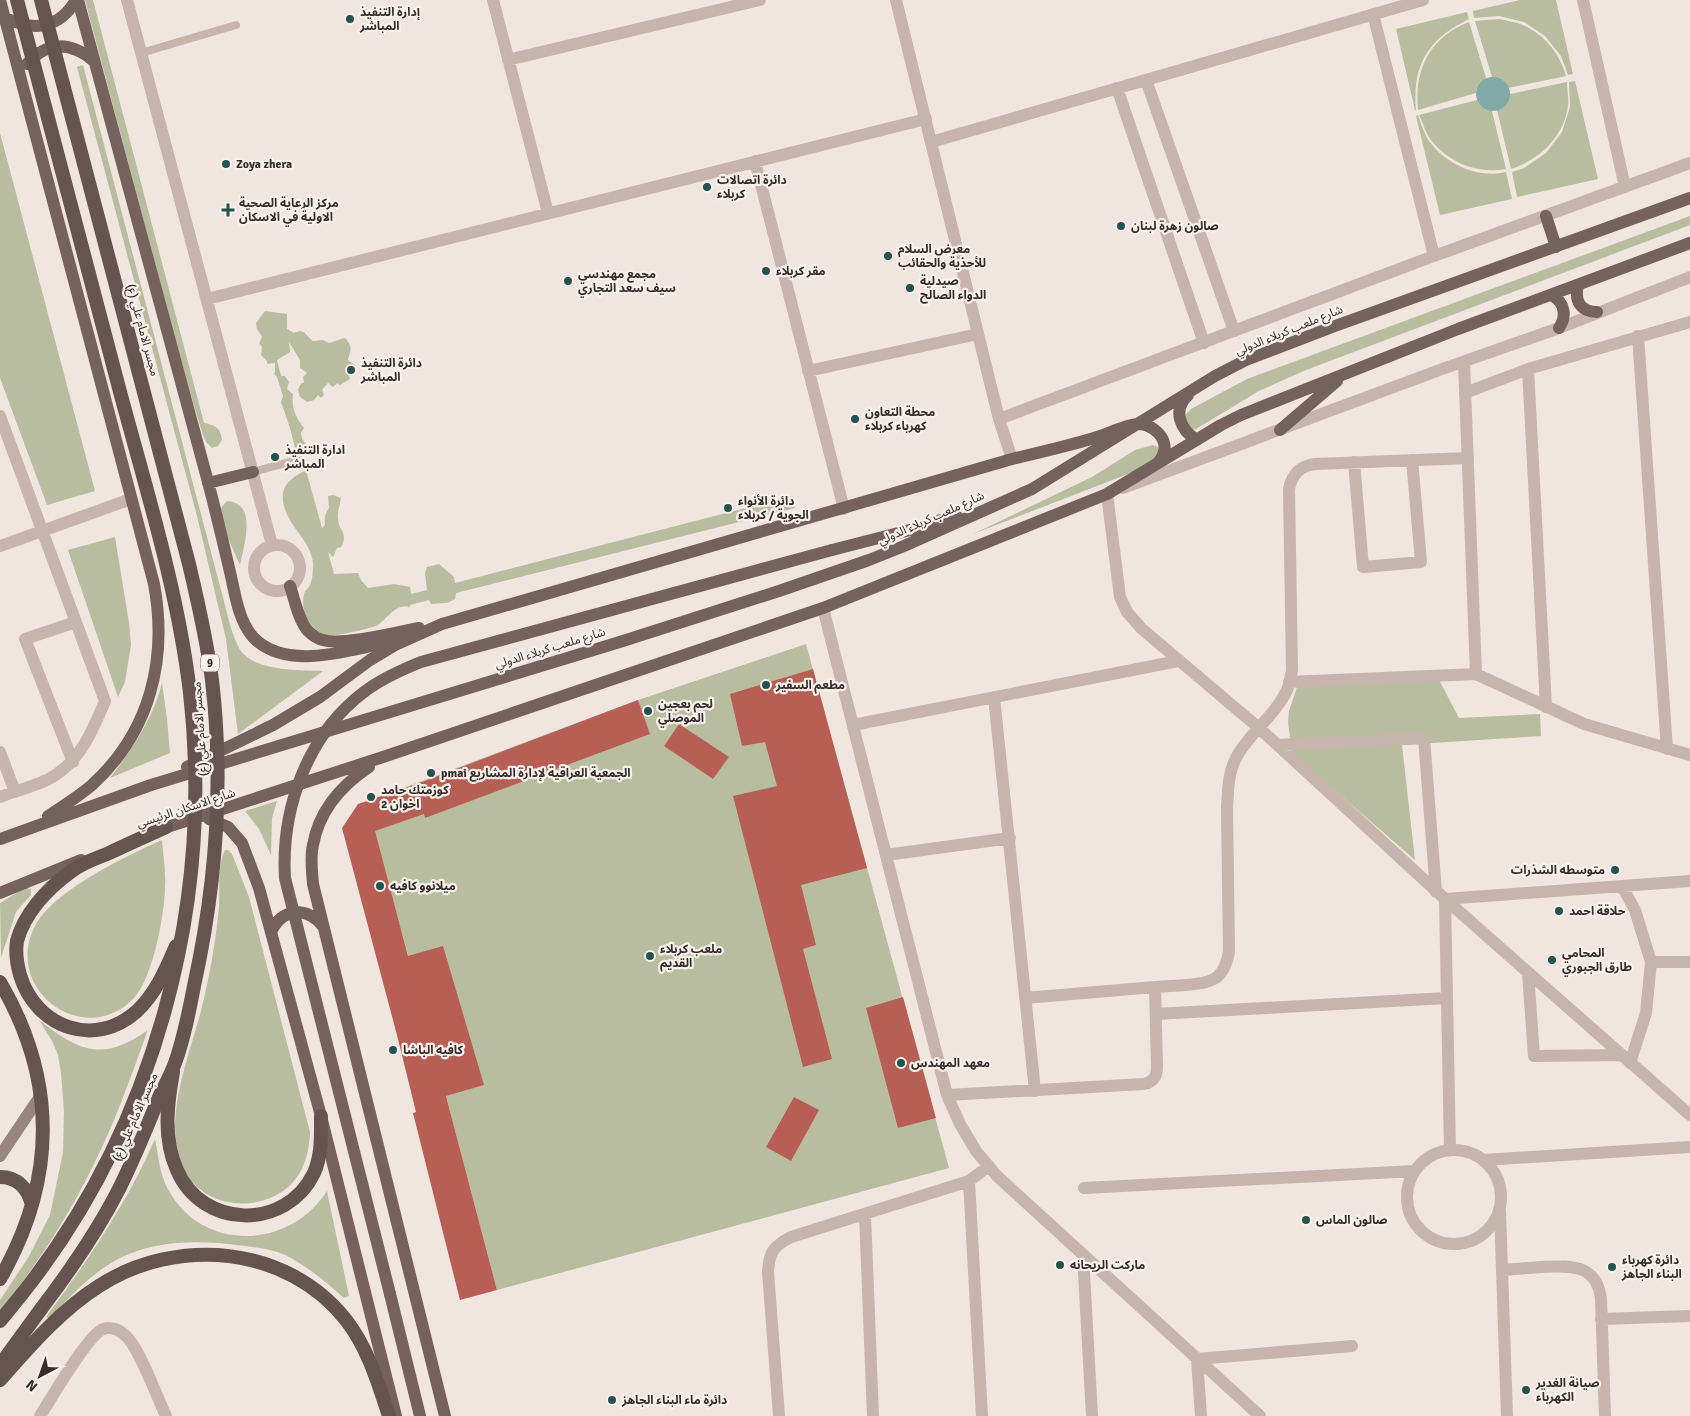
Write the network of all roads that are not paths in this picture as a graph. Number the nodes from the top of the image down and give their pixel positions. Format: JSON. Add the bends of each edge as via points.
{"nodes":[{"id":1,"x":0,"y":0,"type":"edge"},
{"id":2,"x":17,"y":0,"type":"edge"},
{"id":3,"x":41,"y":0,"type":"edge"},
{"id":4,"x":77,"y":0,"type":"edge"},
{"id":5,"x":127,"y":0,"type":"edge"},
{"id":6,"x":493,"y":0,"type":"edge"},
{"id":7,"x":760,"y":0,"type":"edge"},
{"id":8,"x":896,"y":0,"type":"edge"},
{"id":9,"x":1423,"y":0,"type":"edge"},
{"id":10,"x":1583,"y":0,"type":"edge"},
{"id":11,"x":746,"y":2,"type":"edge"},
{"id":12,"x":1373,"y":14,"type":"junction"},
{"id":13,"x":4,"y":17,"type":"junction"},
{"id":14,"x":236,"y":25,"type":"dead end"},
{"id":15,"x":141,"y":53,"type":"junction"},
{"id":16,"x":508,"y":60,"type":"junction"},
{"id":17,"x":94,"y":61,"type":"junction"},
{"id":18,"x":21,"y":79,"type":"junction"},
{"id":19,"x":1146,"y":80,"type":"junction"},
{"id":20,"x":1117,"y":88,"type":"junction"},
{"id":21,"x":926,"y":119,"type":"junction"},
{"id":22,"x":931,"y":142,"type":"junction"},
{"id":23,"x":755,"y":161,"type":"junction"},
{"id":24,"x":1690,"y":163,"type":"edge"},
{"id":25,"x":1625,"y":187,"type":"junction"},
{"id":26,"x":1690,"y":198,"type":"edge"},
{"id":27,"x":548,"y":214,"type":"junction"},
{"id":28,"x":1546,"y":216,"type":"junction"},
{"id":29,"x":1690,"y":243,"type":"edge"},
{"id":30,"x":1556,"y":247,"type":"junction"},
{"id":31,"x":1434,"y":256,"type":"junction"},
{"id":32,"x":1690,"y":277,"type":"edge"},
{"id":33,"x":1578,"y":286,"type":"junction"},
{"id":34,"x":1551,"y":296,"type":"junction"},
{"id":35,"x":206,"y":299,"type":"junction"},
{"id":36,"x":1597,"y":312,"type":"junction"},
{"id":37,"x":1690,"y":322,"type":"edge"},
{"id":38,"x":1559,"y":328,"type":"junction"},
{"id":39,"x":1234,"y":331,"type":"junction"},
{"id":40,"x":978,"y":334,"type":"junction"},
{"id":41,"x":1638,"y":336,"type":"junction"},
{"id":42,"x":1204,"y":343,"type":"junction"},
{"id":43,"x":1464,"y":362,"type":"junction"},
{"id":44,"x":1528,"y":369,"type":"junction"},
{"id":45,"x":808,"y":371,"type":"junction"},
{"id":46,"x":1345,"y":374,"type":"junction"},
{"id":47,"x":1191,"y":391,"type":"junction"},
{"id":48,"x":1465,"y":393,"type":"junction"},
{"id":49,"x":0,"y":416,"type":"edge"},
{"id":50,"x":999,"y":419,"type":"junction"},
{"id":51,"x":1137,"y":424,"type":"junction"},
{"id":52,"x":1280,"y":430,"type":"junction"},
{"id":53,"x":1197,"y":440,"type":"junction"},
{"id":54,"x":1468,"y":458,"type":"junction"},
{"id":55,"x":1012,"y":459,"type":"junction"},
{"id":56,"x":297,"y":460,"type":"dead end"},
{"id":57,"x":1412,"y":460,"type":"junction"},
{"id":58,"x":1354,"y":462,"type":"junction"},
{"id":59,"x":1154,"y":467,"type":"junction"},
{"id":60,"x":253,"y":472,"type":"junction"},
{"id":61,"x":208,"y":483,"type":"junction"},
{"id":62,"x":1107,"y":494,"type":"junction"},
{"id":63,"x":1013,"y":497,"type":"junction"},
{"id":64,"x":131,"y":499,"type":"junction"},
{"id":65,"x":844,"y":509,"type":"junction"},
{"id":66,"x":43,"y":531,"type":"junction"},
{"id":67,"x":272,"y":545,"type":"junction"},
{"id":68,"x":0,"y":546,"type":"edge"},
{"id":69,"x":290,"y":586,"type":"junction"},
{"id":70,"x":823,"y":608,"type":"junction"},
{"id":71,"x":76,"y":622,"type":"junction"},
{"id":72,"x":442,"y":624,"type":"junction"},
{"id":73,"x":410,"y":637,"type":"junction"},
{"id":74,"x":1178,"y":661,"type":"junction"},
{"id":75,"x":1476,"y":674,"type":"junction"},
{"id":76,"x":1289,"y":682,"type":"junction"},
{"id":77,"x":994,"y":697,"type":"junction"},
{"id":78,"x":1546,"y":706,"type":"junction"},
{"id":79,"x":853,"y":725,"type":"junction"},
{"id":80,"x":1259,"y":728,"type":"junction"},
{"id":81,"x":1278,"y":745,"type":"junction"},
{"id":82,"x":1667,"y":748,"type":"junction"},
{"id":83,"x":0,"y":752,"type":"edge"},
{"id":84,"x":1690,"y":755,"type":"edge"},
{"id":85,"x":383,"y":757,"type":"junction"},
{"id":86,"x":73,"y":762,"type":"junction"},
{"id":87,"x":151,"y":784,"type":"junction"},
{"id":88,"x":15,"y":792,"type":"junction"},
{"id":89,"x":0,"y":797,"type":"edge"},
{"id":90,"x":199,"y":818,"type":"junction"},
{"id":91,"x":166,"y":827,"type":"junction"},
{"id":92,"x":27,"y":828,"type":"junction"},
{"id":93,"x":1010,"y":838,"type":"junction"},
{"id":94,"x":0,"y":839,"type":"edge"},
{"id":95,"x":886,"y":855,"type":"junction"},
{"id":96,"x":1690,"y":881,"type":"edge"},
{"id":97,"x":1622,"y":886,"type":"junction"},
{"id":98,"x":0,"y":893,"type":"edge"},
{"id":99,"x":1440,"y":895,"type":"junction"},
{"id":100,"x":323,"y":926,"type":"junction"},
{"id":101,"x":181,"y":931,"type":"junction"},
{"id":102,"x":271,"y":932,"type":"junction"},
{"id":103,"x":1651,"y":962,"type":"junction"},
{"id":104,"x":1690,"y":962,"type":"edge"},
{"id":105,"x":1528,"y":973,"type":"junction"},
{"id":106,"x":0,"y":982,"type":"edge"},
{"id":107,"x":1155,"y":987,"type":"junction"},
{"id":108,"x":1025,"y":998,"type":"junction"},
{"id":109,"x":1447,"y":998,"type":"junction"},
{"id":110,"x":1156,"y":1014,"type":"junction"},
{"id":111,"x":1626,"y":1059,"type":"junction"},
{"id":112,"x":175,"y":1064,"type":"junction"},
{"id":113,"x":1035,"y":1091,"type":"junction"},
{"id":114,"x":947,"y":1094,"type":"junction"},
{"id":115,"x":41,"y":1095,"type":"junction"},
{"id":116,"x":321,"y":1116,"type":"junction"},
{"id":117,"x":1690,"y":1116,"type":"edge"},
{"id":118,"x":1690,"y":1147,"type":"edge"},
{"id":119,"x":1450,"y":1150,"type":"junction"},
{"id":120,"x":0,"y":1156,"type":"edge"},
{"id":121,"x":1483,"y":1160,"type":"junction"},
{"id":122,"x":988,"y":1166,"type":"junction"},
{"id":123,"x":1415,"y":1171,"type":"junction"},
{"id":124,"x":0,"y":1177,"type":"edge"},
{"id":125,"x":969,"y":1181,"type":"junction"},
{"id":126,"x":1084,"y":1188,"type":"dead end"},
{"id":127,"x":32,"y":1205,"type":"junction"},
{"id":128,"x":1500,"y":1208,"type":"junction"},
{"id":129,"x":865,"y":1214,"type":"junction"},
{"id":130,"x":1083,"y":1255,"type":"junction"},
{"id":131,"x":1502,"y":1270,"type":"junction"},
{"id":132,"x":0,"y":1279,"type":"edge"},
{"id":133,"x":1690,"y":1316,"type":"edge"},
{"id":134,"x":1601,"y":1320,"type":"junction"},
{"id":135,"x":0,"y":1321,"type":"edge"},
{"id":136,"x":1352,"y":1346,"type":"dead end"},
{"id":137,"x":1197,"y":1359,"type":"junction"},
{"id":138,"x":0,"y":1365,"type":"edge"},
{"id":139,"x":0,"y":1380,"type":"edge"},
{"id":140,"x":40,"y":1416,"type":"edge"},
{"id":141,"x":166,"y":1416,"type":"edge"},
{"id":142,"x":389,"y":1416,"type":"edge"},
{"id":143,"x":396,"y":1416,"type":"edge"},
{"id":144,"x":420,"y":1416,"type":"edge"},
{"id":145,"x":445,"y":1416,"type":"edge"},
{"id":146,"x":779,"y":1416,"type":"edge"},
{"id":147,"x":873,"y":1416,"type":"edge"},
{"id":148,"x":982,"y":1416,"type":"edge"},
{"id":149,"x":1092,"y":1416,"type":"edge"},
{"id":150,"x":1201,"y":1416,"type":"edge"},
{"id":151,"x":1260,"y":1416,"type":"edge"},
{"id":152,"x":1507,"y":1416,"type":"edge"},
{"id":153,"x":1605,"y":1416,"type":"edge"}],
"edges":[{"from":1,"to":13,"type":"main road"},
{"from":2,"to":101,"type":"highway","name":"مجسر الامام علي (ع)","number":"9","bridge":true,"via":[[167,568],[181,634],[190,691],[195,766],[193,852]]},
{"from":3,"to":112,"type":"highway","name":"مجسر الامام علي (ع)","number":"9","bridge":true,"via":[[189,564],[212,681],[218,783],[213,871],[204,943]]},
{"from":4,"to":13,"type":"main road","via":[[63,17],[40,26],[28,27]]},
{"from":4,"to":17,"type":"main road"},
{"from":5,"to":15,"type":"street"},
{"from":6,"to":16,"type":"street"},
{"from":7,"to":11,"type":"street"},
{"from":8,"to":21,"type":"street"},
{"from":9,"to":12,"type":"street"},
{"from":10,"to":25,"type":"street"},
{"from":11,"to":16,"type":"street"},
{"from":12,"to":19,"type":"street"},
{"from":12,"to":31,"type":"street"},
{"from":13,"to":18,"type":"main road"},
{"from":14,"to":15,"type":"lane"},
{"from":15,"to":35,"type":"street"},
{"from":16,"to":27,"type":"street"},
{"from":17,"to":18,"type":"main road","via":[[71,47],[45,49],[25,67]]},
{"from":17,"to":61,"type":"main road"},
{"from":18,"to":64,"type":"main road"},
{"from":19,"to":20,"type":"street"},
{"from":19,"to":39,"type":"street"},
{"from":20,"to":22,"type":"street"},
{"from":20,"to":42,"type":"street"},
{"from":21,"to":22,"type":"street"},
{"from":21,"to":23,"type":"street"},
{"from":22,"to":40,"type":"street"},
{"from":23,"to":27,"type":"street"},
{"from":23,"to":45,"type":"street"},
{"from":24,"to":25,"type":"street"},
{"from":25,"to":28,"type":"street"},
{"from":26,"to":30,"type":"main road","name":"شارع ملعب كربلاء الدولي"},
{"from":27,"to":35,"type":"street"},
{"from":28,"to":30,"type":"main road"},
{"from":28,"to":31,"type":"street"},
{"from":29,"to":33,"type":"main road"},
{"from":30,"to":47,"type":"main road","name":"شارع ملعب كربلاء الدولي","via":[[1286,344],[1246,360]]},
{"from":31,"to":39,"type":"street"},
{"from":32,"to":36,"type":"street"},
{"from":33,"to":34,"type":"main road"},
{"from":33,"to":36,"type":"main road","via":[[1576,298],[1579,305],[1590,312]]},
{"from":34,"to":38,"type":"main road","via":[[1560,302],[1564,312]]},
{"from":34,"to":46,"type":"main road"},
{"from":35,"to":60,"type":"street"},
{"from":36,"to":38,"type":"street"},
{"from":37,"to":41,"type":"street"},
{"from":38,"to":43,"type":"street"},
{"from":39,"to":42,"type":"street"},
{"from":40,"to":45,"type":"street"},
{"from":40,"to":50,"type":"street"},
{"from":41,"to":44,"type":"street"},
{"from":41,"to":82,"type":"street"},
{"from":42,"to":50,"type":"street"},
{"from":43,"to":48,"type":"street"},
{"from":43,"to":52,"type":"street"},
{"from":44,"to":48,"type":"street"},
{"from":44,"to":78,"type":"street"},
{"from":45,"to":65,"type":"street"},
{"from":46,"to":52,"type":"main road"},
{"from":46,"to":53,"type":"main road","via":[[1241,415]]},
{"from":47,"to":51,"type":"main road","name":"شارع ملعب كربلاء الدولي"},
{"from":47,"to":53,"type":"main road","via":[[1181,404],[1179,413],[1184,429]]},
{"from":48,"to":54,"type":"street"},
{"from":49,"to":66,"type":"street"},
{"from":50,"to":55,"type":"street"},
{"from":51,"to":55,"type":"main road"},
{"from":51,"to":59,"type":"main road","via":[[1154,429],[1164,443],[1164,452]]},
{"from":51,"to":63,"type":"main road","name":"شارع ملعب كربلاء الدولي","via":[[1069,468]]},
{"from":52,"to":62,"type":"street"},
{"from":53,"to":59,"type":"main road"},
{"from":54,"to":57,"type":"street"},
{"from":54,"to":75,"type":"street"},
{"from":55,"to":65,"type":"main road"},
{"from":56,"to":60,"type":"lane"},
{"from":57,"to":58,"type":"street"},
{"from":57,"to":58,"type":"street","via":[[1421,562],[1363,567]]},
{"from":58,"to":76,"type":"street","via":[[1308,464],[1297,471],[1290,482],[1292,671]]},
{"from":59,"to":62,"type":"main road"},
{"from":60,"to":61,"type":"main road"},
{"from":60,"to":67,"type":"street"},
{"from":61,"to":73,"type":"main road","via":[[242,616],[253,637],[263,645],[299,656],[318,656]]},
{"from":62,"to":70,"type":"main road"},
{"from":62,"to":74,"type":"street","via":[[1120,597],[1137,624]]},
{"from":63,"to":87,"type":"main road","name":"شارع ملعب كربلاء الدولي","via":[[904,546],[779,591]]},
{"from":63,"to":144,"type":"main road","bridge":true,"via":[[914,529],[421,662],[392,674],[362,693],[320,740],[303,771],[292,803],[285,878]]},
{"from":64,"to":66,"type":"street"},
{"from":64,"to":92,"type":"main road","via":[[158,605],[159,648],[151,691],[134,731],[108,768],[72,801]]},
{"from":65,"to":72,"type":"main road"},
{"from":66,"to":68,"type":"street"},
{"from":66,"to":71,"type":"street"},
{"from":67,"to":69,"type":"street","via":[[288,547],[298,559],[299,574]]},
{"from":67,"to":69,"type":"street","via":[[256,558],[254,573],[257,580],[268,589],[283,590]]},
{"from":69,"to":72,"type":"main road","via":[[307,630],[325,641],[339,642]]},
{"from":70,"to":79,"type":"street"},
{"from":70,"to":85,"type":"main road"},
{"from":71,"to":86,"type":"street","via":[[105,701],[92,734]]},
{"from":71,"to":86,"type":"street","via":[[25,639]]},
{"from":72,"to":73,"type":"main road"},
{"from":73,"to":87,"type":"main road","via":[[273,725]]},
{"from":74,"to":77,"type":"street"},
{"from":74,"to":80,"type":"street"},
{"from":75,"to":76,"type":"street"},
{"from":75,"to":78,"type":"street"},
{"from":76,"to":80,"type":"street","via":[[1277,707]]},
{"from":77,"to":79,"type":"street"},
{"from":77,"to":93,"type":"street"},
{"from":78,"to":82,"type":"street","via":[[1584,724]]},
{"from":79,"to":95,"type":"street"},
{"from":80,"to":81,"type":"street"},
{"from":80,"to":107,"type":"street","via":[[1235,760],[1228,785],[1229,952],[1226,966],[1212,980]]},
{"from":81,"to":99,"type":"street"},
{"from":81,"to":99,"type":"street","via":[[1424,738]]},
{"from":82,"to":84,"type":"street"},
{"from":83,"to":88,"type":"street"},
{"from":85,"to":90,"type":"main road","name":"شارع الاسكان الرئيسي"},
{"from":85,"to":100,"type":"main road","via":[[353,777],[323,814],[316,829],[312,846],[313,884]]},
{"from":86,"to":88,"type":"street","via":[[48,779]]},
{"from":87,"to":92,"type":"main road"},
{"from":88,"to":89,"type":"street"},
{"from":90,"to":91,"type":"main road","name":"شارع الاسكان الرئيسي"},
{"from":90,"to":102,"type":"main road","via":[[228,827],[242,843]]},
{"from":91,"to":98,"type":"main road","name":"شارع الاسكان الرئيسي"},
{"from":91,"to":101,"type":"highway","bridge":true,"via":[[85,863],[55,884],[21,929],[16,958],[24,987],[48,1017],[80,1030],[106,1029],[139,1009],[160,980]]},
{"from":92,"to":94,"type":"main road"},
{"from":93,"to":95,"type":"street"},
{"from":93,"to":108,"type":"street"},
{"from":95,"to":114,"type":"street"},
{"from":96,"to":97,"type":"street"},
{"from":97,"to":99,"type":"street"},
{"from":97,"to":103,"type":"street","via":[[1635,910]]},
{"from":99,"to":105,"type":"street"},
{"from":99,"to":109,"type":"street"},
{"from":100,"to":102,"type":"main road","via":[[306,913],[291,913],[278,920]]},
{"from":100,"to":145,"type":"main road"},
{"from":101,"to":135,"type":"highway","name":"مجسر الامام علي (ع)","number":"9","bridge":true,"via":[[163,1019],[128,1116],[85,1203],[52,1256]]},
{"from":102,"to":116,"type":"main road"},
{"from":103,"to":104,"type":"street"},
{"from":103,"to":111,"type":"street","via":[[1646,1013]]},
{"from":105,"to":111,"type":"street"},
{"from":105,"to":111,"type":"street","via":[[1534,1056]]},
{"from":106,"to":115,"type":"highway","via":[[26,1040]]},
{"from":107,"to":108,"type":"street"},
{"from":107,"to":110,"type":"street"},
{"from":108,"to":113,"type":"street"},
{"from":109,"to":110,"type":"street"},
{"from":109,"to":119,"type":"street"},
{"from":110,"to":113,"type":"street","via":[[1158,1067],[1153,1081]]},
{"from":111,"to":117,"type":"street"},
{"from":112,"to":116,"type":"highway","bridge":true,"via":[[167,1116],[174,1162],[187,1188],[203,1203],[223,1213],[252,1215],[269,1212],[297,1195],[309,1182],[320,1154]]},
{"from":112,"to":138,"type":"highway","name":"مجسر الامام علي (ع)","number":"9","bridge":true,"via":[[133,1160],[100,1223]]},
{"from":113,"to":114,"type":"street"},
{"from":114,"to":122,"type":"street","via":[[960,1124]]},
{"from":115,"to":120,"type":"main road"},
{"from":115,"to":127,"type":"highway","via":[[43,1142],[40,1174]]},
{"from":116,"to":143,"type":"main road"},
{"from":118,"to":121,"type":"street"},
{"from":119,"to":121,"type":"street","via":[[1468,1152]]},
{"from":119,"to":123,"type":"street","via":[[1433,1154]]},
{"from":121,"to":128,"type":"street","via":[[1495,1173],[1501,1190]]},
{"from":122,"to":125,"type":"street"},
{"from":122,"to":130,"type":"street"},
{"from":123,"to":126,"type":"street"},
{"from":123,"to":128,"type":"street","via":[[1406,1196],[1409,1214],[1418,1228],[1432,1239],[1448,1245],[1466,1244],[1482,1236],[1494,1223]]},
{"from":124,"to":127,"type":"highway","via":[[21,1184]]},
{"from":125,"to":129,"type":"street"},
{"from":125,"to":148,"type":"street"},
{"from":127,"to":132,"type":"highway","via":[[22,1236]]},
{"from":128,"to":131,"type":"street"},
{"from":129,"to":146,"type":"street","via":[[790,1237],[779,1243],[770,1255],[768,1272]]},
{"from":129,"to":147,"type":"street"},
{"from":130,"to":137,"type":"street"},
{"from":130,"to":149,"type":"street"},
{"from":131,"to":134,"type":"street","via":[[1568,1266],[1585,1271],[1595,1280],[1600,1292]]},
{"from":131,"to":152,"type":"street"},
{"from":133,"to":134,"type":"street"},
{"from":134,"to":153,"type":"street"},
{"from":136,"to":137,"type":"street"},
{"from":137,"to":150,"type":"street"},
{"from":137,"to":151,"type":"street"},
{"from":139,"to":142,"type":"highway","via":[[60,1317],[99,1285],[160,1259],[209,1253],[271,1266],[311,1286],[330,1302],[366,1352]]},
{"from":140,"to":141,"type":"street","via":[[88,1342],[105,1328],[120,1331],[128,1338]]}]}
